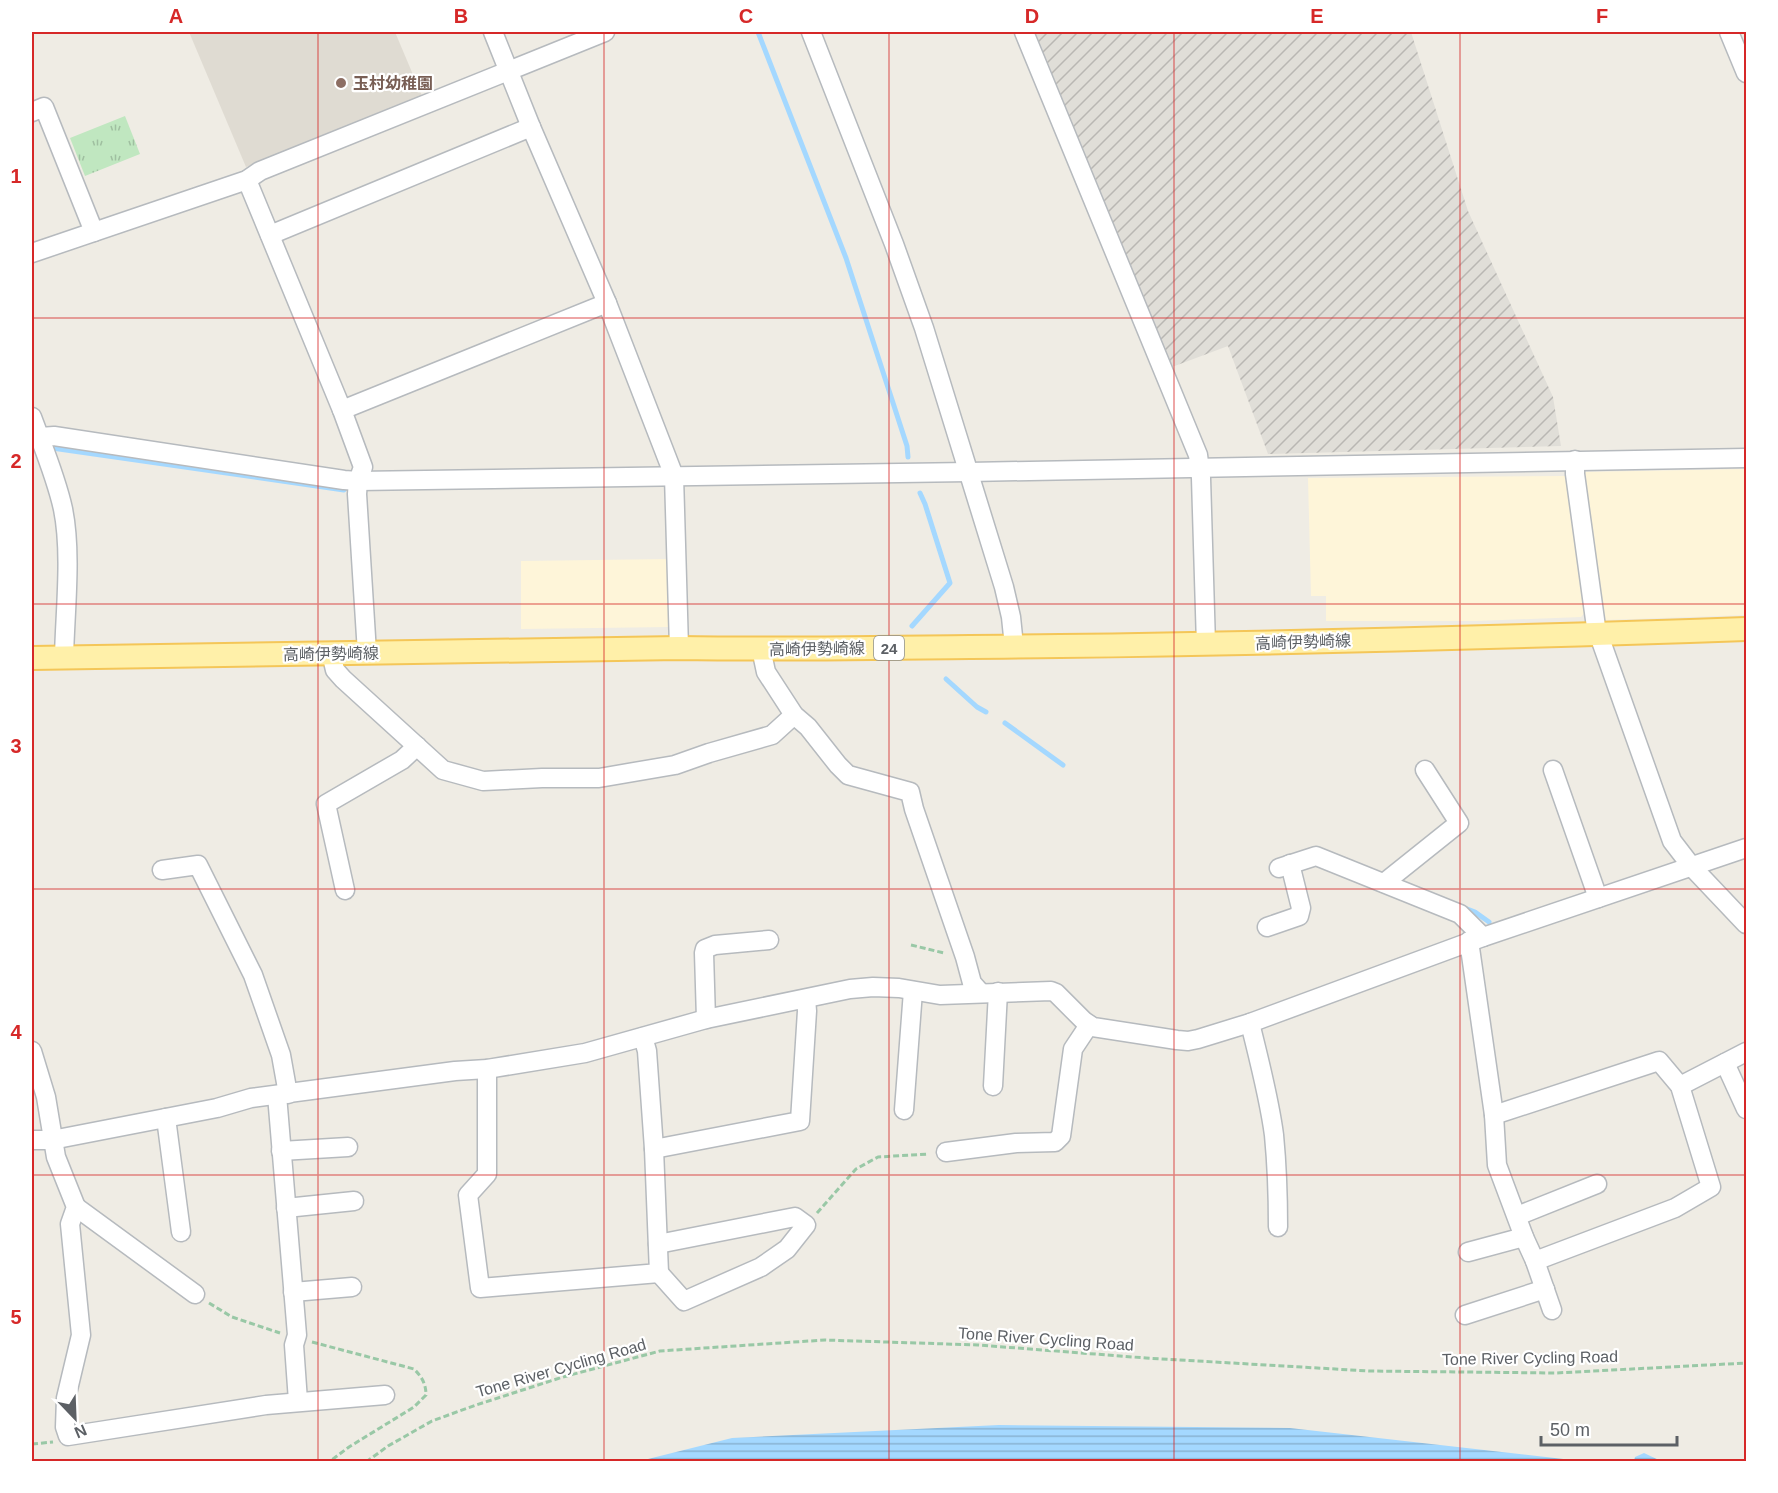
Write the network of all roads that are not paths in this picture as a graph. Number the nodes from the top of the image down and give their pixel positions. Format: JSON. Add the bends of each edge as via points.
{"nodes":[{"id":1,"x":493,"y":32,"type":"edge"},
{"id":2,"x":605,"y":32,"type":"edge"},
{"id":3,"x":811,"y":32,"type":"edge"},
{"id":4,"x":1024,"y":32,"type":"edge"},
{"id":5,"x":1729,"y":32,"type":"edge"},
{"id":6,"x":508,"y":71,"type":"junction"},
{"id":7,"x":1746,"y":74,"type":"edge"},
{"id":8,"x":32,"y":112,"type":"edge"},
{"id":9,"x":531,"y":127,"type":"junction"},
{"id":10,"x":247,"y":180,"type":"junction"},
{"id":11,"x":94,"y":232,"type":"junction"},
{"id":12,"x":270,"y":235,"type":"junction"},
{"id":13,"x":32,"y":253,"type":"edge"},
{"id":14,"x":607,"y":303,"type":"junction"},
{"id":15,"x":342,"y":410,"type":"junction"},
{"id":16,"x":32,"y":417,"type":"edge"},
{"id":17,"x":40,"y":438,"type":"junction"},
{"id":18,"x":1746,"y":458,"type":"edge"},
{"id":19,"x":1575,"y":460,"type":"junction"},
{"id":20,"x":1201,"y":468,"type":"junction"},
{"id":21,"x":969,"y":472,"type":"junction"},
{"id":22,"x":674,"y":476,"type":"junction"},
{"id":23,"x":358,"y":481,"type":"junction"},
{"id":24,"x":1746,"y":629,"type":"edge"},
{"id":25,"x":1599,"y":634,"type":"junction"},
{"id":26,"x":1206,"y":645,"type":"junction"},
{"id":27,"x":1014,"y":646,"type":"junction"},
{"id":28,"x":679,"y":648,"type":"junction"},
{"id":29,"x":763,"y":649,"type":"junction"},
{"id":30,"x":367,"y":653,"type":"junction"},
{"id":31,"x":331,"y":654,"type":"junction"},
{"id":32,"x":64,"y":657,"type":"junction"},
{"id":33,"x":32,"y":658,"type":"edge"},
{"id":34,"x":794,"y":715,"type":"junction"},
{"id":35,"x":417,"y":746,"type":"junction"},
{"id":36,"x":1425,"y":770,"type":"dead end"},
{"id":37,"x":1553,"y":770,"type":"dead end"},
{"id":38,"x":1746,"y":848,"type":"edge"},
{"id":39,"x":1692,"y":867,"type":"junction"},
{"id":40,"x":162,"y":870,"type":"dead end"},
{"id":41,"x":1384,"y":883,"type":"junction"},
{"id":42,"x":345,"y":890,"type":"dead end"},
{"id":43,"x":1598,"y":898,"type":"junction"},
{"id":44,"x":1746,"y":924,"type":"edge"},
{"id":45,"x":1268,"y":927,"type":"dead end"},
{"id":46,"x":1476,"y":939,"type":"junction"},
{"id":47,"x":769,"y":940,"type":"dead end"},
{"id":48,"x":913,"y":991,"type":"junction"},
{"id":49,"x":980,"y":992,"type":"junction"},
{"id":50,"x":998,"y":992,"type":"junction"},
{"id":51,"x":806,"y":999,"type":"junction"},
{"id":52,"x":706,"y":1019,"type":"junction"},
{"id":53,"x":1250,"y":1023,"type":"junction"},
{"id":54,"x":1089,"y":1025,"type":"junction"},
{"id":55,"x":643,"y":1037,"type":"junction"},
{"id":56,"x":32,"y":1050,"type":"edge"},
{"id":57,"x":1746,"y":1052,"type":"edge"},
{"id":58,"x":1725,"y":1063,"type":"junction"},
{"id":59,"x":487,"y":1069,"type":"junction"},
{"id":60,"x":993,"y":1086,"type":"dead end"},
{"id":61,"x":1680,"y":1086,"type":"junction"},
{"id":62,"x":282,"y":1095,"type":"junction"},
{"id":63,"x":1746,"y":1109,"type":"edge"},
{"id":64,"x":904,"y":1110,"type":"dead end"},
{"id":65,"x":1494,"y":1115,"type":"junction"},
{"id":66,"x":166,"y":1118,"type":"junction"},
{"id":67,"x":32,"y":1140,"type":"edge"},
{"id":68,"x":52,"y":1140,"type":"junction"},
{"id":69,"x":348,"y":1147,"type":"dead end"},
{"id":70,"x":654,"y":1149,"type":"junction"},
{"id":71,"x":281,"y":1151,"type":"junction"},
{"id":72,"x":946,"y":1152,"type":"road end"},
{"id":73,"x":1597,"y":1184,"type":"dead end"},
{"id":74,"x":354,"y":1201,"type":"dead end"},
{"id":75,"x":76,"y":1207,"type":"junction"},
{"id":76,"x":286,"y":1208,"type":"junction"},
{"id":77,"x":1516,"y":1216,"type":"junction"},
{"id":78,"x":1278,"y":1227,"type":"dead end"},
{"id":79,"x":181,"y":1232,"type":"dead end"},
{"id":80,"x":1524,"y":1237,"type":"junction"},
{"id":81,"x":658,"y":1244,"type":"junction"},
{"id":82,"x":1468,"y":1252,"type":"dead end"},
{"id":83,"x":1535,"y":1261,"type":"junction"},
{"id":84,"x":659,"y":1273,"type":"junction"},
{"id":85,"x":352,"y":1287,"type":"dead end"},
{"id":86,"x":1545,"y":1289,"type":"junction"},
{"id":87,"x":293,"y":1292,"type":"junction"},
{"id":88,"x":195,"y":1294,"type":"road end"},
{"id":89,"x":1552,"y":1310,"type":"dead end"},
{"id":90,"x":1466,"y":1315,"type":"dead end"},
{"id":91,"x":385,"y":1395,"type":"dead end"},
{"id":92,"x":298,"y":1401,"type":"junction"}],
"edges":[{"from":1,"to":6,"type":"street"},
{"from":2,"to":6,"type":"street"},
{"from":3,"to":21,"type":"street","via":[[894,244]]},
{"from":4,"to":20,"type":"street"},
{"from":5,"to":7,"type":"street"},
{"from":6,"to":9,"type":"street"},
{"from":6,"to":10,"type":"street","via":[[260,171]]},
{"from":8,"to":11,"type":"street","via":[[44,107]]},
{"from":9,"to":12,"type":"street"},
{"from":9,"to":14,"type":"street"},
{"from":10,"to":11,"type":"street"},
{"from":10,"to":12,"type":"street"},
{"from":11,"to":13,"type":"street"},
{"from":12,"to":15,"type":"street"},
{"from":14,"to":15,"type":"street"},
{"from":14,"to":22,"type":"street"},
{"from":15,"to":23,"type":"street","via":[[363,467]]},
{"from":16,"to":17,"type":"street"},
{"from":17,"to":23,"type":"street","via":[[54,436]]},
{"from":17,"to":32,"type":"street","via":[[63,511],[67,554]]},
{"from":18,"to":19,"type":"street"},
{"from":19,"to":20,"type":"street"},
{"from":19,"to":25,"type":"street"},
{"from":20,"to":21,"type":"street"},
{"from":20,"to":26,"type":"street"},
{"from":21,"to":22,"type":"street"},
{"from":21,"to":27,"type":"street","via":[[1004,587]]},
{"from":22,"to":23,"type":"street"},
{"from":22,"to":28,"type":"street"},
{"from":23,"to":30,"type":"street"},
{"from":24,"to":25,"type":"main road","name":"高崎伊勢崎線","number":"24"},
{"from":25,"to":26,"type":"main road","name":"高崎伊勢崎線","number":"24"},
{"from":25,"to":39,"type":"street","via":[[1672,841]]},
{"from":26,"to":27,"type":"main road","name":"高崎伊勢崎線","number":"24"},
{"from":27,"to":29,"type":"main road","name":"高崎伊勢崎線","number":"24"},
{"from":28,"to":29,"type":"main road","name":"高崎伊勢崎線","number":"24"},
{"from":28,"to":30,"type":"main road","name":"高崎伊勢崎線","number":"24"},
{"from":29,"to":34,"type":"street","via":[[766,672]]},
{"from":30,"to":31,"type":"main road","name":"高崎伊勢崎線","number":"24"},
{"from":31,"to":32,"type":"main road","name":"高崎伊勢崎線","number":"24"},
{"from":31,"to":35,"type":"street","via":[[335,670],[343,679]]},
{"from":32,"to":33,"type":"main road","name":"高崎伊勢崎線","number":"24"},
{"from":34,"to":35,"type":"street","via":[[772,735],[675,765],[598,778],[483,782],[443,770]]},
{"from":34,"to":49,"type":"street","via":[[848,775],[910,792],[972,982]]},
{"from":35,"to":42,"type":"street","via":[[402,760],[326,804]]},
{"from":36,"to":41,"type":"street","via":[[1459,824]]},
{"from":37,"to":43,"type":"street"},
{"from":38,"to":39,"type":"street"},
{"from":39,"to":43,"type":"street"},
{"from":39,"to":44,"type":"street"},
{"from":40,"to":62,"type":"street","via":[[198,865],[253,975],[280,1055]]},
{"from":41,"to":45,"type":"street","via":[[1316,856],[1285,866],[1301,908],[1299,916]]},
{"from":41,"to":46,"type":"street","via":[[1460,914]]},
{"from":43,"to":46,"type":"street"},
{"from":46,"to":53,"type":"street"},
{"from":46,"to":65,"type":"street"},
{"from":47,"to":52,"type":"street","via":[[715,945],[705,950]]},
{"from":48,"to":49,"type":"street"},
{"from":48,"to":51,"type":"street","via":[[873,987]]},
{"from":48,"to":64,"type":"street"},
{"from":49,"to":50,"type":"street"},
{"from":50,"to":54,"type":"street","via":[[1051,991]]},
{"from":50,"to":60,"type":"street"},
{"from":51,"to":52,"type":"street"},
{"from":51,"to":70,"type":"street","via":[[800,1121]]},
{"from":52,"to":55,"type":"street"},
{"from":53,"to":54,"type":"street","via":[[1188,1041]]},
{"from":53,"to":78,"type":"street","via":[[1274,1135]]},
{"from":54,"to":72,"type":"street","via":[[1073,1049],[1059,1140]]},
{"from":55,"to":59,"type":"street","via":[[585,1053]]},
{"from":55,"to":70,"type":"street"},
{"from":56,"to":68,"type":"street","via":[[46,1097]]},
{"from":57,"to":58,"type":"street"},
{"from":58,"to":61,"type":"street"},
{"from":58,"to":63,"type":"street"},
{"from":59,"to":62,"type":"street"},
{"from":59,"to":84,"type":"street","via":[[487,1174],[468,1196],[480,1288]]},
{"from":61,"to":65,"type":"street","via":[[1659,1061]]},
{"from":61,"to":83,"type":"street","via":[[1711,1187],[1675,1208]]},
{"from":62,"to":66,"type":"street","via":[[250,1098]]},
{"from":62,"to":71,"type":"street"},
{"from":65,"to":77,"type":"street","via":[[1497,1165]]},
{"from":66,"to":68,"type":"street"},
{"from":66,"to":79,"type":"street"},
{"from":67,"to":68,"type":"street"},
{"from":68,"to":75,"type":"street"},
{"from":69,"to":71,"type":"street"},
{"from":70,"to":81,"type":"street"},
{"from":71,"to":76,"type":"street"},
{"from":73,"to":77,"type":"street"},
{"from":74,"to":76,"type":"street"},
{"from":75,"to":88,"type":"street"},
{"from":75,"to":92,"type":"street","via":[[70,1224],[81,1335],[66,1398],[68,1436]]},
{"from":76,"to":87,"type":"street"},
{"from":77,"to":80,"type":"street"},
{"from":80,"to":82,"type":"street"},
{"from":80,"to":83,"type":"street"},
{"from":81,"to":84,"type":"street"},
{"from":81,"to":84,"type":"street","via":[[795,1217],[806,1225],[787,1249],[761,1267],[684,1301]]},
{"from":83,"to":86,"type":"street"},
{"from":85,"to":87,"type":"street"},
{"from":86,"to":89,"type":"street"},
{"from":86,"to":90,"type":"street"},
{"from":87,"to":92,"type":"street"},
{"from":91,"to":92,"type":"street"}]}
